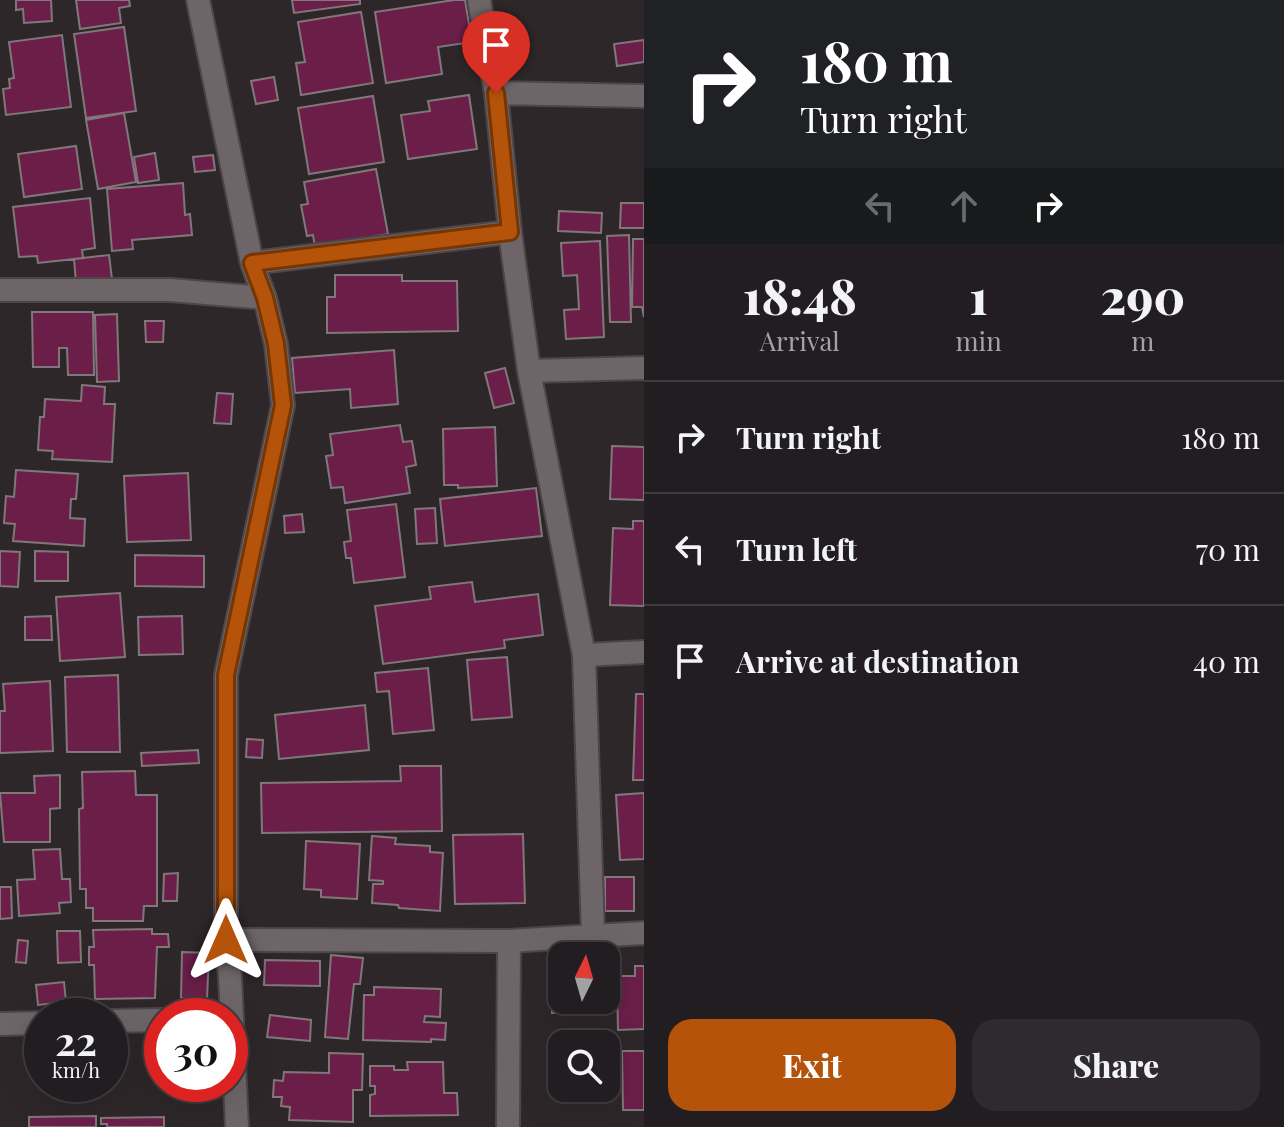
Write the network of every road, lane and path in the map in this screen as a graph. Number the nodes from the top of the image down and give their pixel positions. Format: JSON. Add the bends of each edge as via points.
{"nodes":[{"id":1,"x":198,"y":0,"type":"edge"},
{"id":2,"x":479,"y":0,"type":"edge"},
{"id":3,"x":496,"y":93,"type":"junction"},
{"id":4,"x":644,"y":96,"type":"edge"},
{"id":5,"x":510,"y":232,"type":"junction"},
{"id":6,"x":252,"y":263,"type":"junction"},
{"id":7,"x":0,"y":290,"type":"edge"},
{"id":8,"x":265,"y":298,"type":"junction"},
{"id":9,"x":644,"y":368,"type":"edge"},
{"id":10,"x":529,"y":371,"type":"junction"},
{"id":11,"x":644,"y":652,"type":"edge"},
{"id":12,"x":584,"y":655,"type":"junction"},
{"id":13,"x":644,"y":933,"type":"edge"},
{"id":14,"x":593,"y":935,"type":"junction"},
{"id":15,"x":226,"y":940,"type":"junction"},
{"id":16,"x":509,"y":941,"type":"junction"},
{"id":17,"x":230,"y":998,"type":"edge"},
{"id":18,"x":24,"y":1023,"type":"edge"},
{"id":19,"x":0,"y":1024,"type":"edge"},
{"id":20,"x":236,"y":1102,"type":"edge"},
{"id":21,"x":237,"y":1127,"type":"edge"},
{"id":22,"x":508,"y":1127,"type":"edge"}],
"edges":[{"from":1,"to":6,"type":"street"},
{"from":2,"to":3,"type":"street"},
{"from":3,"to":4,"type":"street"},
{"from":3,"to":5,"type":"street"},
{"from":5,"to":6,"type":"street"},
{"from":5,"to":10,"type":"street"},
{"from":6,"to":8,"type":"street"},
{"from":7,"to":8,"type":"street","via":[[170,290]]},
{"from":8,"to":15,"type":"street","via":[[283,405],[226,675]]},
{"from":9,"to":10,"type":"street"},
{"from":10,"to":12,"type":"street"},
{"from":11,"to":12,"type":"street"},
{"from":12,"to":14,"type":"street"},
{"from":13,"to":14,"type":"street"},
{"from":14,"to":16,"type":"street"},
{"from":15,"to":16,"type":"street"},
{"from":15,"to":17,"type":"street"},
{"from":16,"to":22,"type":"street"},
{"from":18,"to":19,"type":"street"},
{"from":20,"to":21,"type":"street"}]}
